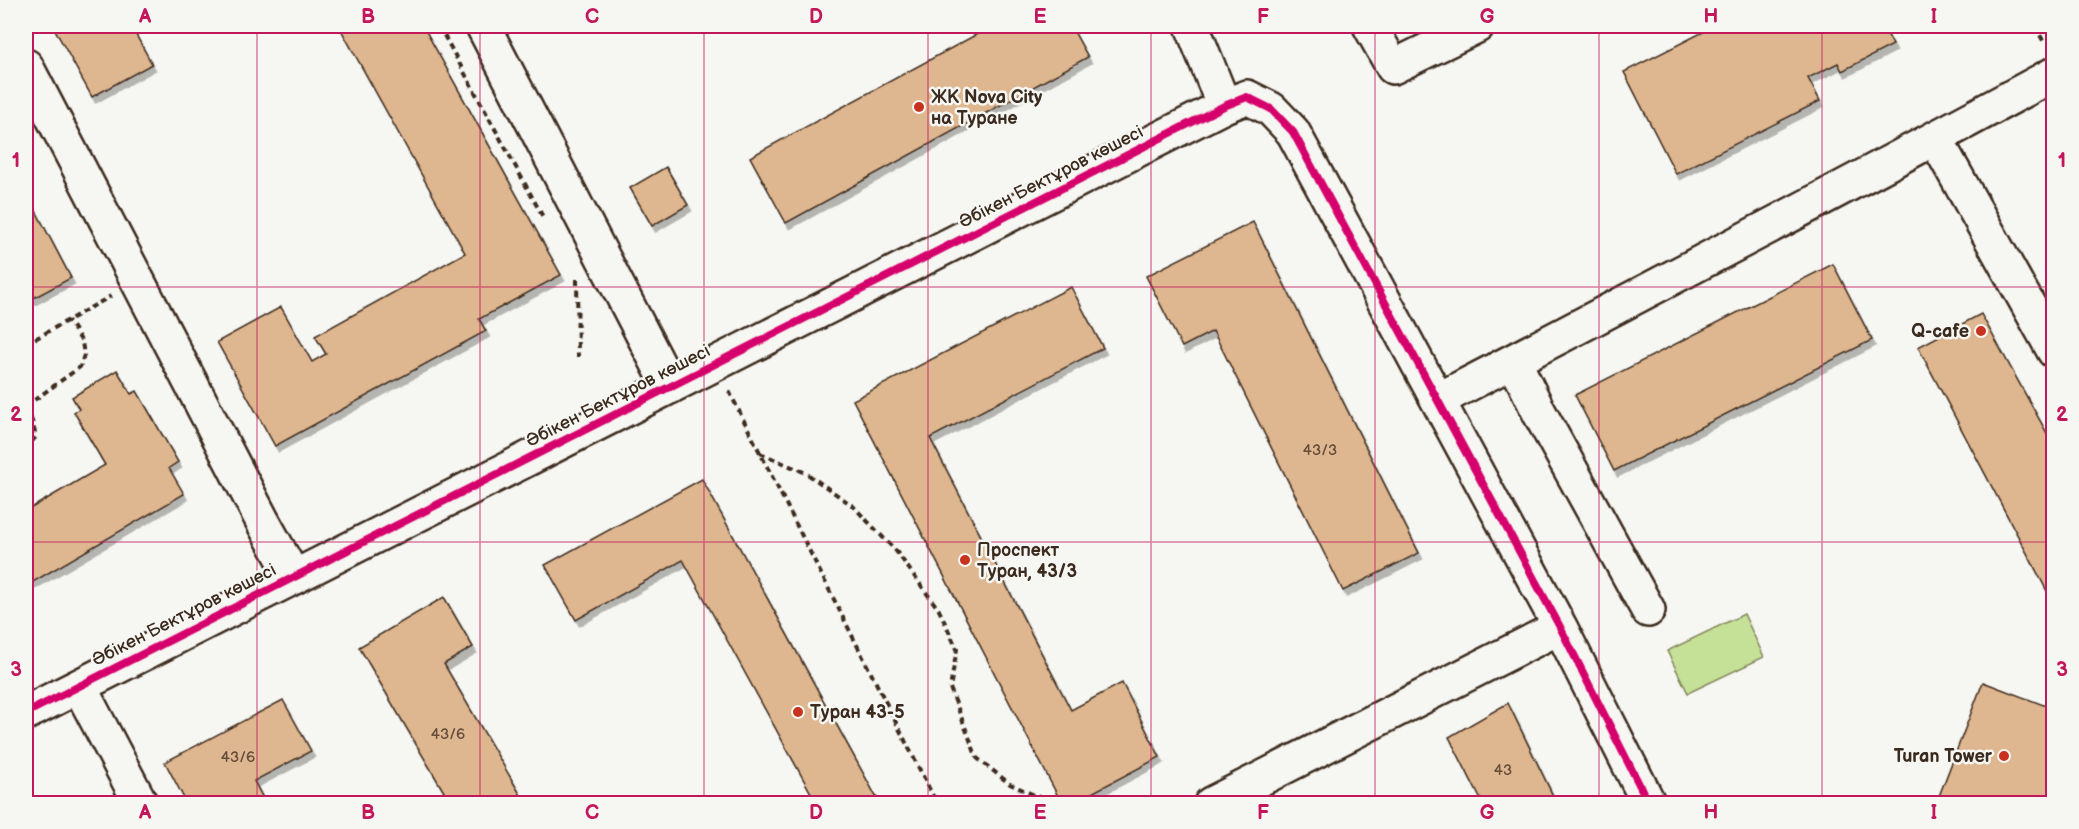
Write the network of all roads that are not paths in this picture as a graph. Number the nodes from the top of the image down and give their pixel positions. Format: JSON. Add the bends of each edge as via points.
{"nodes":[{"id":1,"x":483,"y":26,"type":"edge"},
{"id":2,"x":1192,"y":26,"type":"edge"},
{"id":3,"x":1370,"y":26,"type":"edge"},
{"id":4,"x":1477,"y":26,"type":"edge"},
{"id":5,"x":26,"y":66,"type":"edge"},
{"id":6,"x":2054,"y":74,"type":"edge"},
{"id":7,"x":1224,"y":106,"type":"junction"},
{"id":8,"x":1935,"y":138,"type":"junction"},
{"id":9,"x":2054,"y":351,"type":"edge"},
{"id":10,"x":1514,"y":361,"type":"junction"},
{"id":11,"x":670,"y":387,"type":"junction"},
{"id":12,"x":1437,"y":400,"type":"junction"},
{"id":13,"x":293,"y":576,"type":"junction"},
{"id":14,"x":1648,"y":610,"type":"dead end"},
{"id":15,"x":1560,"y":627,"type":"junction"},
{"id":16,"x":79,"y":686,"type":"junction"},
{"id":17,"x":26,"y":713,"type":"edge"},
{"id":18,"x":141,"y":804,"type":"edge"},
{"id":19,"x":1211,"y":804,"type":"edge"},
{"id":20,"x":1649,"y":804,"type":"edge"}],
"edges":[{"from":1,"to":11,"type":"street"},
{"from":2,"to":7,"type":"street"},
{"from":3,"to":4,"type":"street","via":[[1393,67]]},
{"from":5,"to":13,"type":"street"},
{"from":6,"to":8,"type":"street"},
{"from":7,"to":11,"type":"street","name":"Әбікен Бектұров көшесі"},
{"from":7,"to":12,"type":"street","name":"Әбікен Бектұров көшесі","via":[[1246,97],[1270,109],[1293,132]]},
{"from":8,"to":9,"type":"street"},
{"from":8,"to":10,"type":"street"},
{"from":10,"to":12,"type":"street"},
{"from":10,"to":14,"type":"street"},
{"from":11,"to":13,"type":"street","name":"Әбікен Бектұров көшесі"},
{"from":12,"to":15,"type":"street","name":"Әбікен Бектұров көшесі"},
{"from":13,"to":16,"type":"street","name":"Әбікен Бектұров көшесі"},
{"from":15,"to":19,"type":"street"},
{"from":15,"to":20,"type":"street","name":"Әбікен Бектұров көшесі"},
{"from":16,"to":17,"type":"street","name":"Әбікен Бектұров көшесі"},
{"from":16,"to":18,"type":"street"}]}
